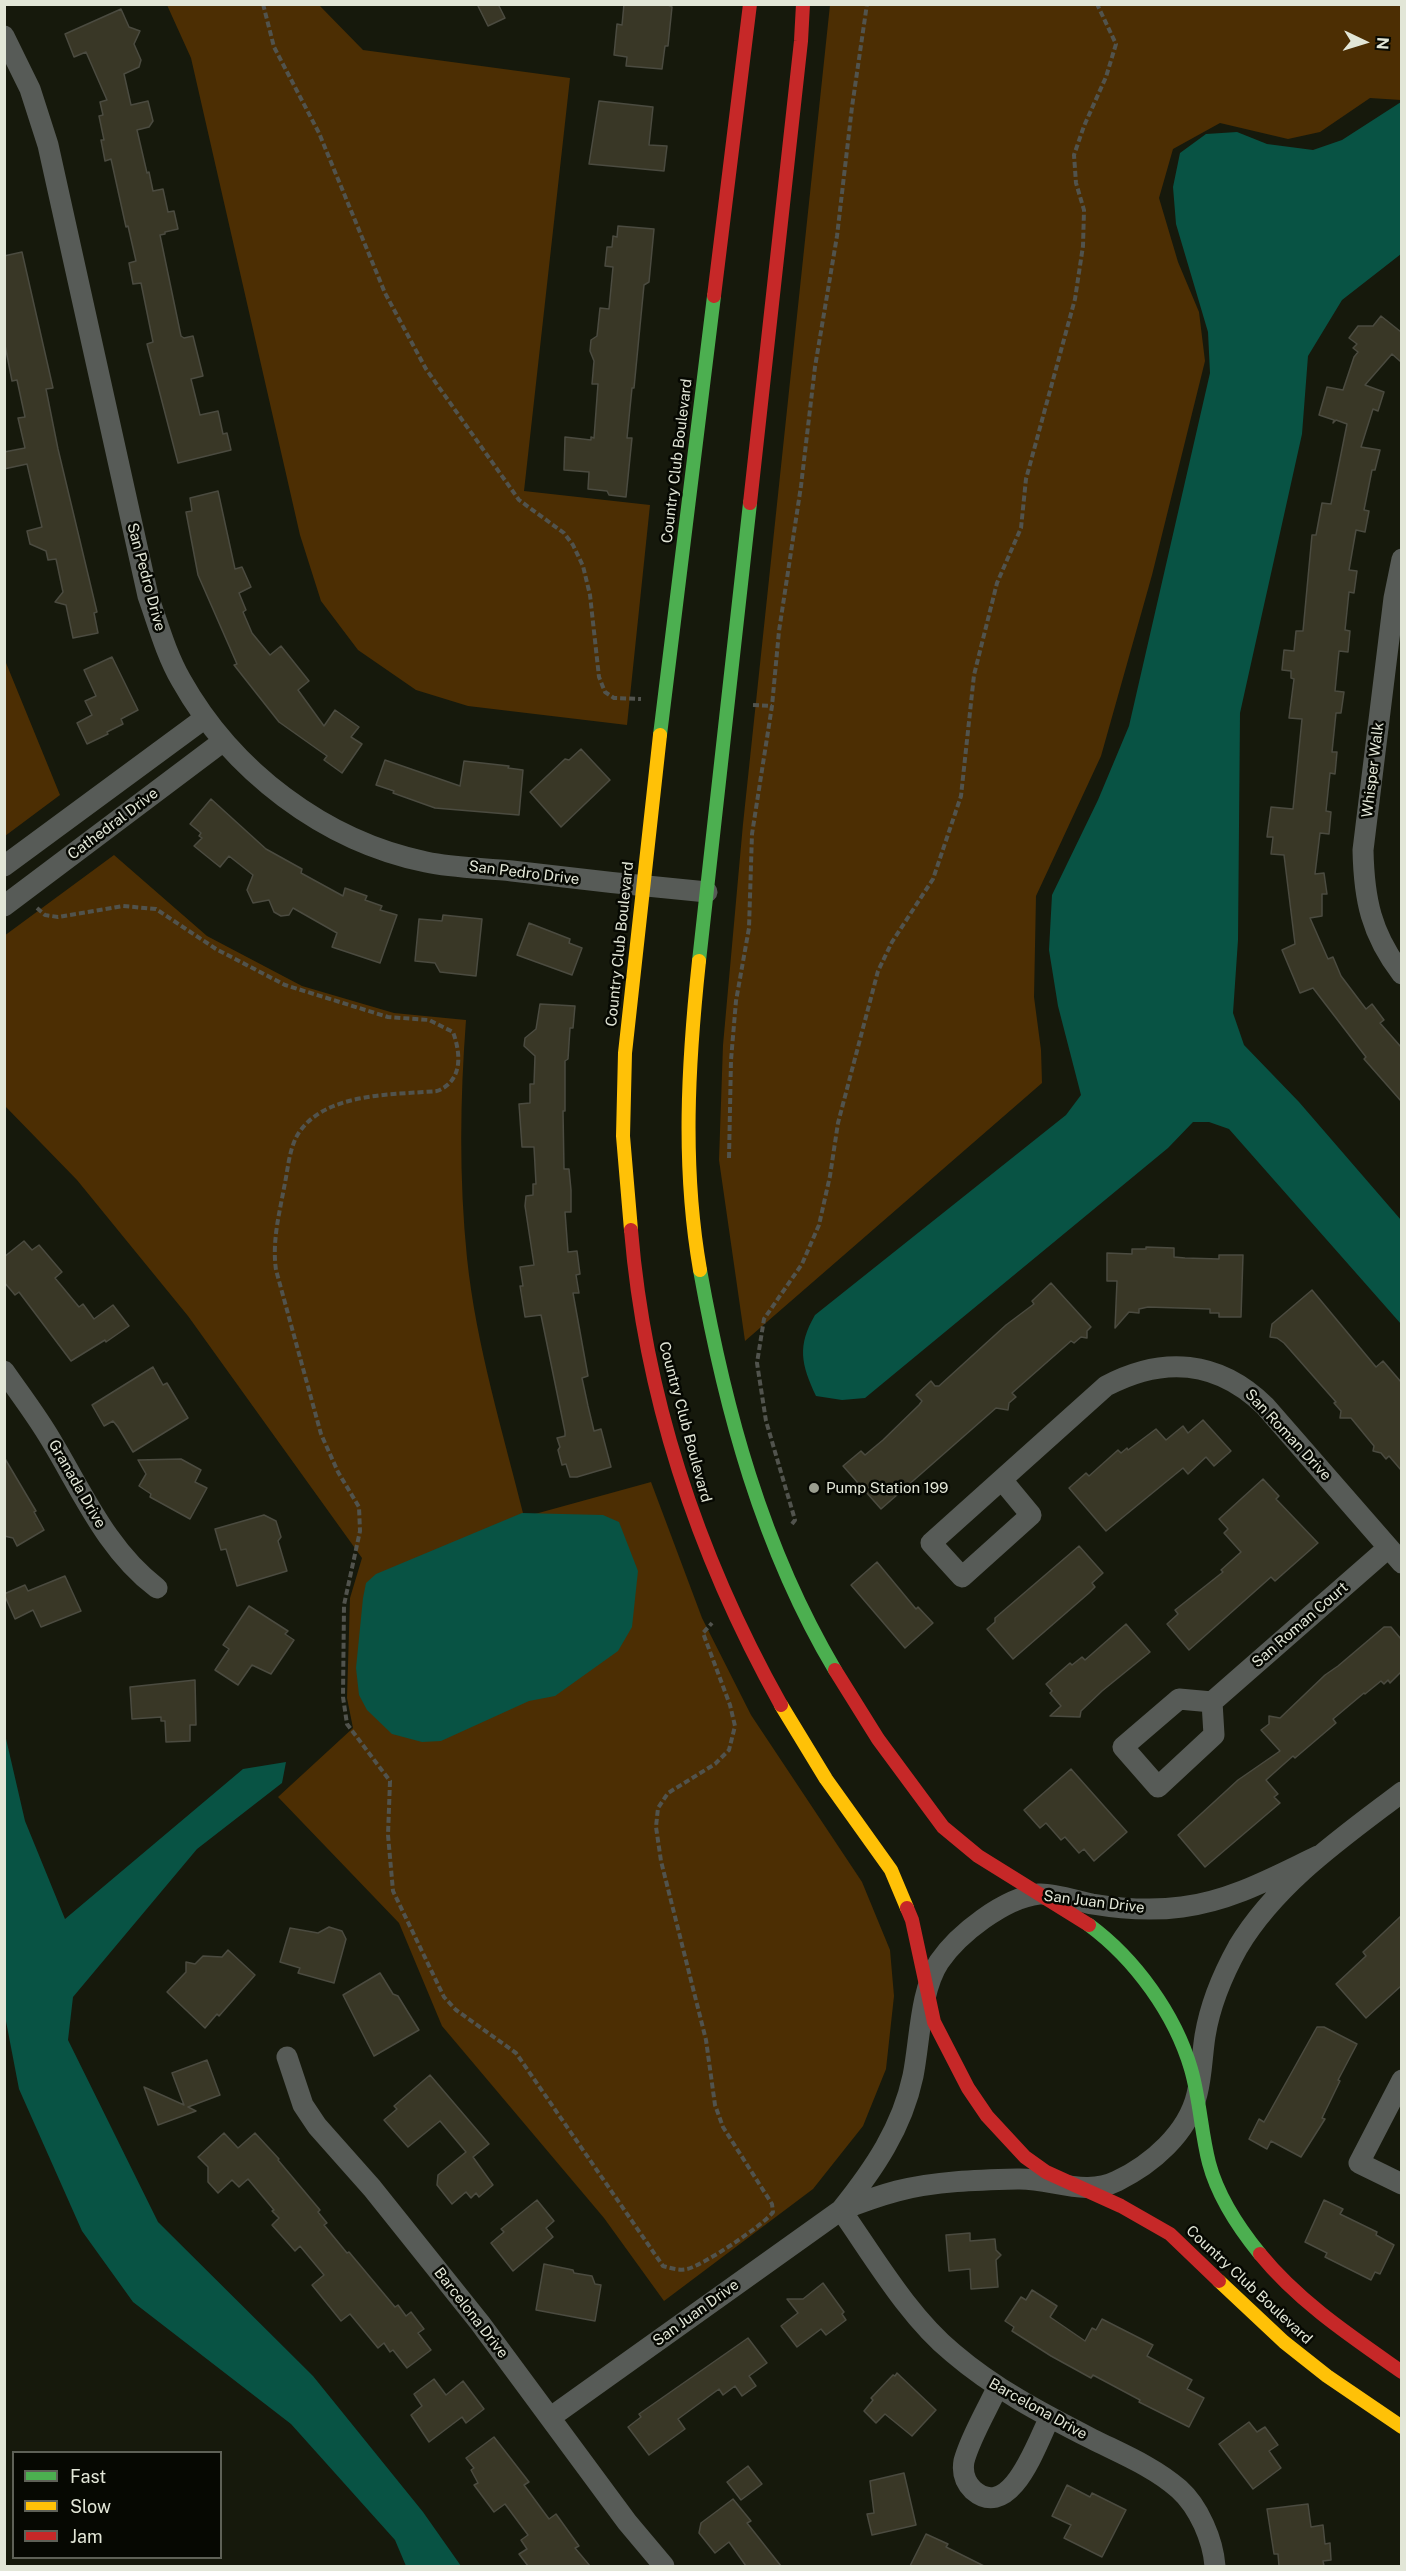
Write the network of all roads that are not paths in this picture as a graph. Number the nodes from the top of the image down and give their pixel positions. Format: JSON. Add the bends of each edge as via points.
{"nodes":[{"id":1,"x":750,"y":4,"type":"edge"},
{"id":2,"x":803,"y":4,"type":"edge"},
{"id":3,"x":4,"y":36,"type":"edge"},
{"id":4,"x":1401,"y":559,"type":"edge"},
{"id":5,"x":205,"y":718,"type":"junction"},
{"id":6,"x":222,"y":742,"type":"junction"},
{"id":7,"x":4,"y":866,"type":"edge"},
{"id":8,"x":642,"y":886,"type":"junction"},
{"id":9,"x":707,"y":892,"type":"junction"},
{"id":10,"x":4,"y":906,"type":"edge"},
{"id":11,"x":1401,"y":974,"type":"edge"},
{"id":12,"x":4,"y":1371,"type":"edge"},
{"id":13,"x":1002,"y":1479,"type":"junction"},
{"id":14,"x":1395,"y":1555,"type":"edge"},
{"id":15,"x":157,"y":1588,"type":"dead end"},
{"id":16,"x":1212,"y":1702,"type":"junction"},
{"id":17,"x":1401,"y":1792,"type":"edge"},
{"id":18,"x":1318,"y":1856,"type":"junction"},
{"id":19,"x":1040,"y":1894,"type":"junction"},
{"id":20,"x":927,"y":1998,"type":"junction"},
{"id":21,"x":287,"y":2057,"type":"dead end"},
{"id":22,"x":1401,"y":2083,"type":"edge"},
{"id":23,"x":1197,"y":2096,"type":"junction"},
{"id":24,"x":1401,"y":2184,"type":"edge"},
{"id":25,"x":1080,"y":2188,"type":"junction"},
{"id":26,"x":841,"y":2210,"type":"junction"},
{"id":27,"x":1401,"y":2372,"type":"edge"},
{"id":28,"x":997,"y":2388,"type":"junction"},
{"id":29,"x":1050,"y":2416,"type":"junction"},
{"id":30,"x":551,"y":2417,"type":"junction"},
{"id":31,"x":1401,"y":2427,"type":"edge"},
{"id":32,"x":664,"y":2566,"type":"edge"},
{"id":33,"x":1215,"y":2566,"type":"edge"}],
"edges":[{"from":1,"to":8,"type":"street","name":"Country Club Boulevard"},
{"from":2,"to":9,"type":"street","name":"Country Club Boulevard"},
{"from":3,"to":5,"type":"street","name":"San Pedro Drive","via":[[30,89],[48,145],[148,596],[167,652]]},
{"from":4,"to":11,"type":"street","name":"Whisper Walk","via":[[1363,850],[1363,886],[1372,923]]},
{"from":5,"to":6,"type":"street","name":"San Pedro Drive"},
{"from":5,"to":7,"type":"street","name":"Cathedral Drive"},
{"from":6,"to":8,"type":"street","name":"San Pedro Drive","via":[[294,805],[391,851],[427,862]]},
{"from":6,"to":10,"type":"street","name":"Cathedral Drive"},
{"from":8,"to":9,"type":"street","name":"San Pedro Drive"},
{"from":8,"to":20,"type":"street","name":"Country Club Boulevard","via":[[625,1053],[623,1136],[636,1287],[650,1366],[691,1510],[749,1648],[826,1779],[891,1870],[912,1920]]},
{"from":9,"to":19,"type":"street","name":"Country Club Boulevard","via":[[690,1042],[690,1193],[697,1257],[750,1482],[810,1626],[894,1763],[943,1827],[985,1861]]},
{"from":12,"to":15,"type":"street","name":"Granada Drive","via":[[50,1437],[118,1552]]},
{"from":13,"to":13,"type":"street","name":"San Roman Drive","via":[[1031,1515],[962,1577],[931,1542]]},
{"from":13,"to":14,"type":"street","name":"San Roman Drive","via":[[1106,1386],[1126,1375],[1168,1366],[1210,1371],[1250,1391]]},
{"from":14,"to":16,"type":"street","name":"San Roman Court"},
{"from":16,"to":16,"type":"street","via":[[1179,1699],[1124,1748],[1158,1787],[1214,1735]]},
{"from":17,"to":18,"type":"street","name":"San Juan Drive"},
{"from":18,"to":19,"type":"street","name":"San Juan Drive","via":[[1237,1894],[1184,1907],[1130,1909]]},
{"from":18,"to":23,"type":"street","name":"San Juan Drive","via":[[1265,1909],[1224,1973],[1205,2036]]},
{"from":19,"to":20,"type":"street","name":"San Juan Drive","via":[[1004,1907],[951,1946],[932,1973]]},
{"from":19,"to":23,"type":"street","name":"Country Club Boulevard","via":[[1097,1930],[1118,1949],[1152,1992],[1176,2030]]},
{"from":20,"to":25,"type":"street","name":"Country Club Boulevard","via":[[934,2022],[987,2116],[1025,2157]]},
{"from":20,"to":26,"type":"street","name":"San Juan Drive","via":[[906,2105],[882,2156]]},
{"from":21,"to":30,"type":"street","name":"Barcelona Drive","via":[[303,2105],[317,2126],[372,2188]]},
{"from":22,"to":24,"type":"street","via":[[1359,2163]]},
{"from":23,"to":25,"type":"street","name":"San Juan Drive","via":[[1185,2124],[1154,2156],[1114,2182]]},
{"from":23,"to":27,"type":"street","name":"Country Club Boulevard","via":[[1213,2177],[1225,2203],[1265,2262],[1329,2319]]},
{"from":25,"to":26,"type":"street","name":"San Juan Drive","via":[[1022,2178],[956,2182],[896,2191]]},
{"from":25,"to":31,"type":"street","name":"Country Club Boulevard","via":[[1170,2234],[1284,2342]]},
{"from":26,"to":28,"type":"street","name":"Barcelona Drive","via":[[928,2330]]},
{"from":26,"to":30,"type":"street","name":"San Juan Drive"},
{"from":28,"to":29,"type":"street","name":"Barcelona Drive"},
{"from":28,"to":29,"type":"street","via":[[964,2460],[967,2484],[985,2498],[997,2498],[1015,2486]]},
{"from":29,"to":33,"type":"street","name":"Barcelona Drive","via":[[1155,2470],[1181,2491],[1204,2528]]},
{"from":30,"to":32,"type":"street","name":"Barcelona Drive"}]}
